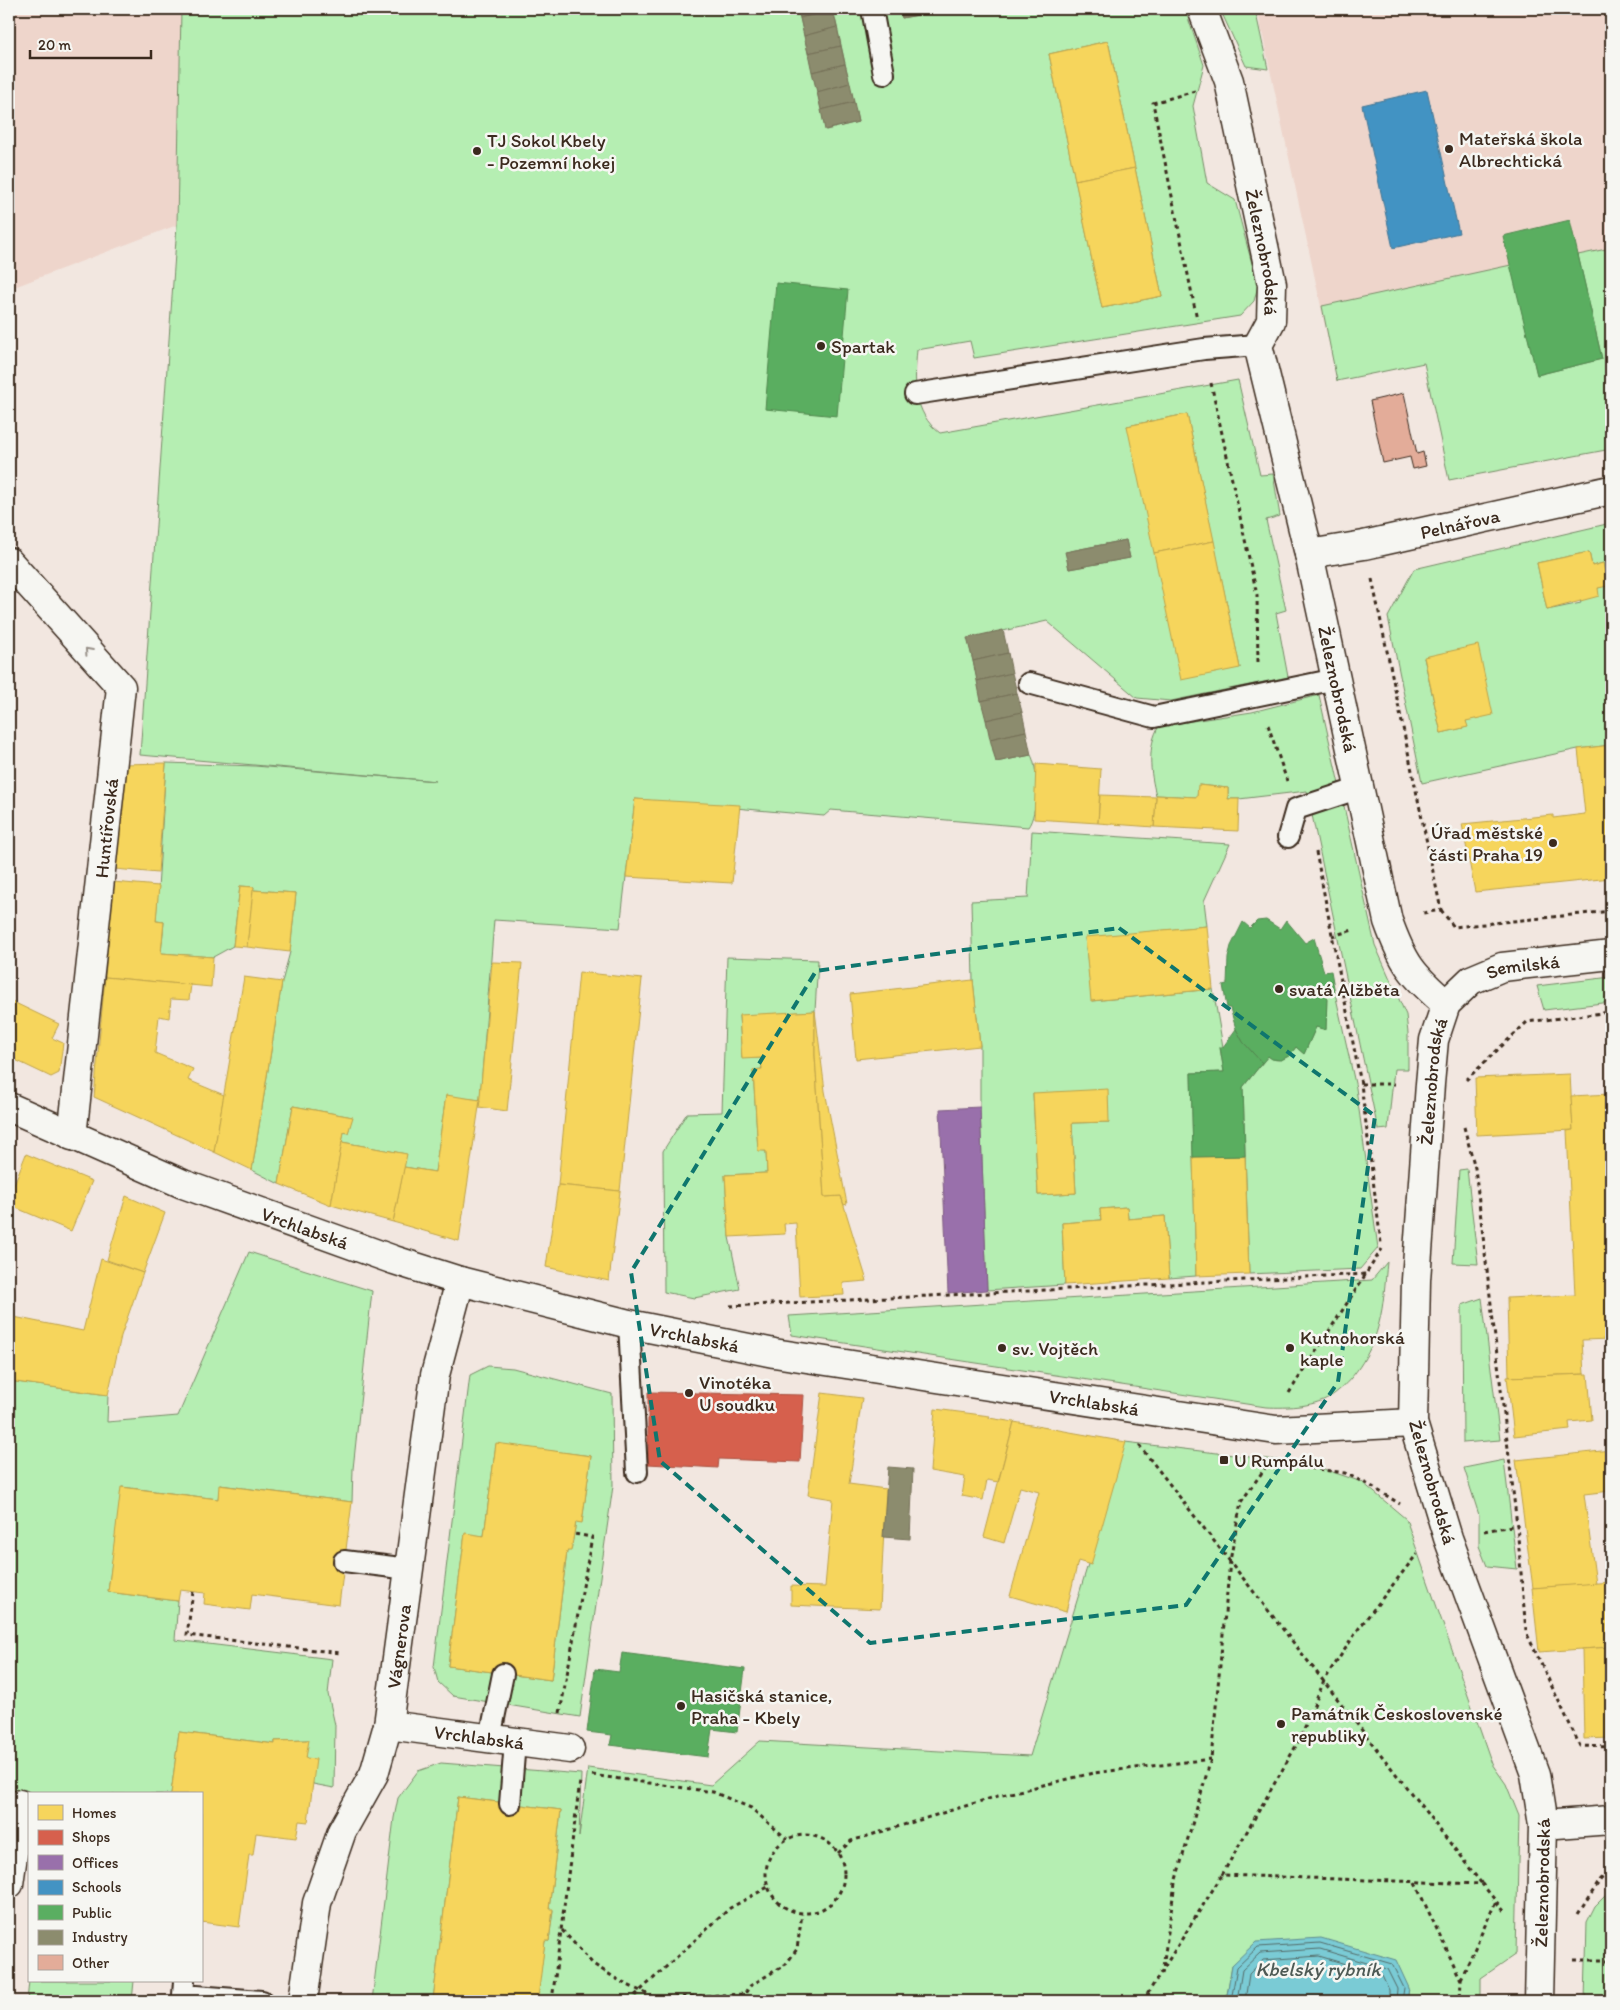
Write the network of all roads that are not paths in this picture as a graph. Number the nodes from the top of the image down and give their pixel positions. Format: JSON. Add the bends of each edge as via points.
{"nodes":[{"id":1,"x":872,"y":9,"type":"edge"},
{"id":2,"x":1202,"y":9,"type":"edge"},
{"id":3,"x":884,"y":74,"type":"dead end"},
{"id":4,"x":1258,"y":345,"type":"junction"},
{"id":5,"x":916,"y":394,"type":"dead end"},
{"id":6,"x":1611,"y":490,"type":"edge"},
{"id":7,"x":1309,"y":554,"type":"junction"},
{"id":8,"x":9,"y":562,"type":"edge"},
{"id":9,"x":1336,"y":679,"type":"junction"},
{"id":10,"x":1029,"y":683,"type":"dead end"},
{"id":11,"x":1360,"y":788,"type":"junction"},
{"id":12,"x":1288,"y":837,"type":"dead end"},
{"id":13,"x":1611,"y":955,"type":"edge"},
{"id":14,"x":1446,"y":1004,"type":"junction"},
{"id":15,"x":9,"y":1107,"type":"edge"},
{"id":16,"x":72,"y":1136,"type":"junction"},
{"id":17,"x":460,"y":1281,"type":"junction"},
{"id":18,"x":629,"y":1324,"type":"junction"},
{"id":19,"x":1413,"y":1423,"type":"junction"},
{"id":20,"x":636,"y":1472,"type":"dead end"},
{"id":21,"x":344,"y":1561,"type":"dead end"},
{"id":22,"x":409,"y":1568,"type":"junction"},
{"id":23,"x":503,"y":1674,"type":"dead end"},
{"id":24,"x":388,"y":1725,"type":"junction"},
{"id":25,"x":502,"y":1740,"type":"junction"},
{"id":26,"x":575,"y":1762,"type":"road end"},
{"id":27,"x":20,"y":1804,"type":"dead end"},
{"id":28,"x":510,"y":1804,"type":"dead end"},
{"id":29,"x":1611,"y":1820,"type":"edge"},
{"id":30,"x":1543,"y":1825,"type":"junction"},
{"id":31,"x":9,"y":1884,"type":"edge"},
{"id":32,"x":183,"y":1992,"type":"edge"},
{"id":33,"x":262,"y":2001,"type":"edge"},
{"id":34,"x":303,"y":2001,"type":"edge"},
{"id":35,"x":1539,"y":2001,"type":"edge"}],
"edges":[{"from":1,"to":3,"type":"lane"},
{"from":2,"to":4,"type":"street","name":"Železnobrodská","via":[[1229,81],[1272,284],[1271,321]]},
{"from":4,"to":5,"type":"lane","via":[[1204,349]]},
{"from":4,"to":7,"type":"street","name":"Železnobrodská"},
{"from":6,"to":7,"type":"street","name":"Pelnářova","via":[[1364,545]]},
{"from":7,"to":9,"type":"street","name":"Železnobrodská"},
{"from":16,"to":8,"type":"street","name":"Huntířovská","one_way":true,"via":[[121,687]]},
{"from":9,"to":10,"type":"lane","via":[[1154,717]]},
{"from":9,"to":11,"type":"street","name":"Železnobrodská"},
{"from":11,"to":12,"type":"lane","via":[[1296,809]]},
{"from":11,"to":14,"type":"street","name":"Železnobrodská","via":[[1388,921],[1400,953],[1420,981]]},
{"from":13,"to":14,"type":"street","name":"Semilská","via":[[1502,967],[1471,980]]},
{"from":14,"to":19,"type":"street","name":"Železnobrodská","via":[[1434,1040],[1430,1084],[1416,1280]]},
{"from":15,"to":16,"type":"street","name":"Vrchlabská"},
{"from":16,"to":17,"type":"street","name":"Vrchlabská","via":[[183,1184]]},
{"from":17,"to":18,"type":"street","name":"Vrchlabská"},
{"from":17,"to":22,"type":"street","name":"Vágnerova","via":[[435,1375]]},
{"from":18,"to":19,"type":"street","name":"Vrchlabská","via":[[774,1353],[1276,1430]]},
{"from":18,"to":20,"type":"lane"},
{"from":19,"to":30,"type":"street","name":"Železnobrodská","via":[[1448,1538],[1535,1774]]},
{"from":21,"to":22,"type":"lane"},
{"from":22,"to":24,"type":"street","name":"Vágnerova"},
{"from":23,"to":25,"type":"lane"},
{"from":24,"to":25,"type":"street","name":"Vrchlabská"},
{"from":24,"to":34,"type":"street","name":"Vágnerova","via":[[374,1774],[342,1832],[318,1903]]},
{"from":25,"to":26,"type":"street","name":"Vrchlabská"},
{"from":25,"to":28,"type":"lane"},
{"from":27,"to":31,"type":"street"},
{"from":29,"to":30,"type":"street"},
{"from":30,"to":35,"type":"street","name":"Železnobrodská"},
{"from":32,"to":33,"type":"lane"}]}
